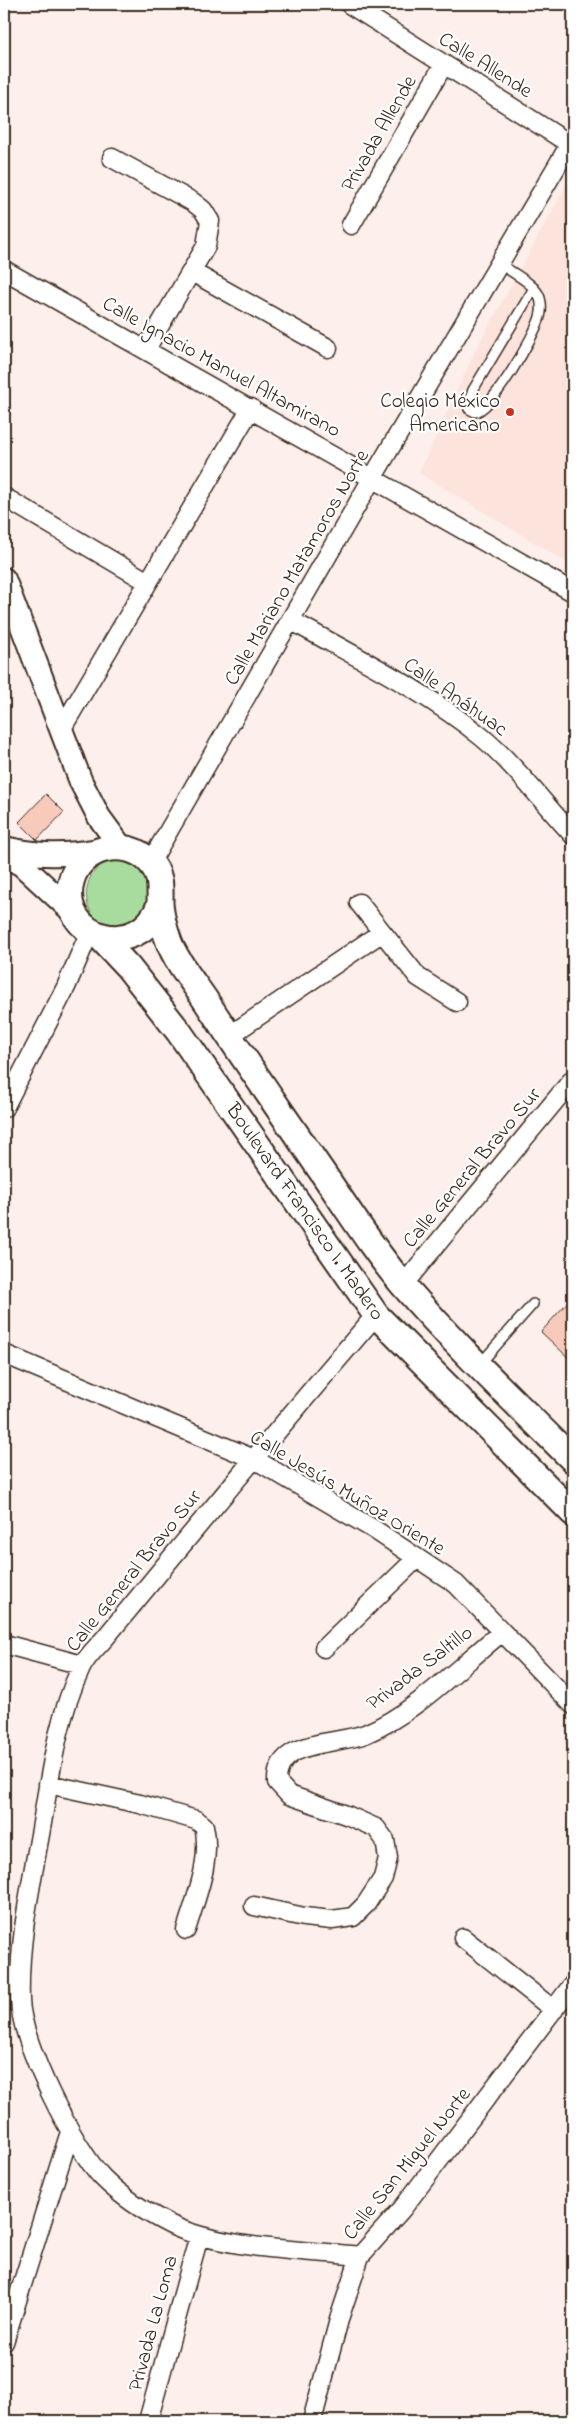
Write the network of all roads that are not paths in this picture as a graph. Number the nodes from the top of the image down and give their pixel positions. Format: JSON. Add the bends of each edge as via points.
{"nodes":[{"id":1,"x":350,"y":4,"type":"edge"},
{"id":2,"x":444,"y":64,"type":"junction"},
{"id":3,"x":572,"y":143,"type":"edge"},
{"id":4,"x":112,"y":158,"type":"dead end"},
{"id":5,"x":351,"y":225,"type":"dead end"},
{"id":6,"x":500,"y":264,"type":"junction"},
{"id":7,"x":4,"y":270,"type":"edge"},
{"id":8,"x":192,"y":272,"type":"junction"},
{"id":9,"x":534,"y":288,"type":"junction"},
{"id":10,"x":328,"y":348,"type":"dead end"},
{"id":11,"x":146,"y":349,"type":"junction"},
{"id":12,"x":251,"y":408,"type":"junction"},
{"id":13,"x":374,"y":477,"type":"junction"},
{"id":14,"x":4,"y":497,"type":"edge"},
{"id":15,"x":4,"y":579,"type":"edge"},
{"id":16,"x":148,"y":582,"type":"junction"},
{"id":17,"x":573,"y":592,"type":"edge"},
{"id":18,"x":292,"y":621,"type":"junction"},
{"id":19,"x":61,"y":730,"type":"junction"},
{"id":20,"x":573,"y":834,"type":"edge"},
{"id":21,"x":4,"y":848,"type":"edge"},
{"id":22,"x":110,"y":849,"type":"junction"},
{"id":23,"x":4,"y":855,"type":"edge"},
{"id":24,"x":150,"y":863,"type":"junction"},
{"id":25,"x":359,"y":903,"type":"dead end"},
{"id":26,"x":160,"y":904,"type":"junction"},
{"id":27,"x":88,"y":927,"type":"junction"},
{"id":28,"x":381,"y":934,"type":"junction"},
{"id":29,"x":457,"y":1002,"type":"dead end"},
{"id":30,"x":230,"y":1036,"type":"junction"},
{"id":31,"x":573,"y":1078,"type":"edge"},
{"id":32,"x":4,"y":1108,"type":"edge"},
{"id":33,"x":403,"y":1285,"type":"junction"},
{"id":34,"x":532,"y":1304,"type":"dead end"},
{"id":35,"x":376,"y":1315,"type":"junction"},
{"id":36,"x":4,"y":1354,"type":"edge"},
{"id":37,"x":479,"y":1365,"type":"junction"},
{"id":38,"x":254,"y":1459,"type":"junction"},
{"id":39,"x":573,"y":1460,"type":"edge"},
{"id":40,"x":573,"y":1513,"type":"edge"},
{"id":41,"x":417,"y":1558,"type":"junction"},
{"id":42,"x":502,"y":1632,"type":"junction"},
{"id":43,"x":4,"y":1644,"type":"edge"},
{"id":44,"x":324,"y":1648,"type":"dead end"},
{"id":45,"x":82,"y":1666,"type":"junction"},
{"id":46,"x":573,"y":1705,"type":"edge"},
{"id":47,"x":48,"y":1784,"type":"junction"},
{"id":48,"x":254,"y":1906,"type":"dead end"},
{"id":49,"x":186,"y":1930,"type":"dead end"},
{"id":50,"x":464,"y":1938,"type":"dead end"},
{"id":51,"x":573,"y":1984,"type":"edge"},
{"id":52,"x":12,"y":2002,"type":"edge"},
{"id":53,"x":554,"y":2010,"type":"junction"},
{"id":54,"x":70,"y":2132,"type":"junction"},
{"id":55,"x":199,"y":2236,"type":"junction"},
{"id":56,"x":360,"y":2256,"type":"junction"},
{"id":57,"x":4,"y":2342,"type":"edge"},
{"id":58,"x":148,"y":2421,"type":"edge"},
{"id":59,"x":312,"y":2421,"type":"edge"}],
"edges":[{"from":1,"to":2,"type":"street","name":"Calle Allende"},
{"from":2,"to":3,"type":"street","name":"Calle Allende"},
{"from":2,"to":5,"type":"street","name":"Privada Allende"},
{"from":3,"to":6,"type":"street","name":"Calle Mariano Matamoros Norte"},
{"from":4,"to":8,"type":"street","via":[[203,210],[210,221],[210,231]]},
{"from":6,"to":9,"type":"lane"},
{"from":6,"to":13,"type":"street","name":"Calle Mariano Matamoros Norte"},
{"from":7,"to":11,"type":"street","name":"Calle Ignacio Manuel Altamirano"},
{"from":8,"to":10,"type":"street"},
{"from":8,"to":11,"type":"street"},
{"from":9,"to":9,"type":"lane","via":[[540,296],[540,319],[488,404],[480,412],[469,409],[474,390]]},
{"from":11,"to":12,"type":"street","name":"Calle Ignacio Manuel Altamirano"},
{"from":12,"to":13,"type":"street","name":"Calle Ignacio Manuel Altamirano"},
{"from":12,"to":16,"type":"street"},
{"from":13,"to":17,"type":"street","name":"Calle Ignacio Manuel Altamirano"},
{"from":13,"to":18,"type":"street","name":"Calle Mariano Matamoros Norte"},
{"from":14,"to":16,"type":"street"},
{"from":15,"to":19,"type":"street"},
{"from":16,"to":19,"type":"street"},
{"from":18,"to":20,"type":"street","name":"Calle Anáhuac","via":[[413,690],[483,738]]},
{"from":18,"to":24,"type":"street","name":"Calle Mariano Matamoros Norte"},
{"from":19,"to":22,"type":"street"},
{"from":21,"to":22,"type":"street","via":[[54,856]]},
{"from":22,"to":24,"type":"main road","via":[[132,850]]},
{"from":22,"to":27,"type":"main road","via":[[81,863],[71,882],[71,904]]},
{"from":23,"to":27,"type":"street","via":[[22,865]]},
{"from":24,"to":26,"type":"main road","via":[[161,882]]},
{"from":25,"to":28,"type":"street"},
{"from":26,"to":27,"type":"main road","via":[[150,924],[132,936],[110,938]]},
{"from":26,"to":30,"type":"main road","name":"Boulevard Francisco I. Madero","via":[[169,943]]},
{"from":27,"to":32,"type":"street","via":[[66,987]]},
{"from":27,"to":35,"type":"main road","name":"Boulevard Francisco I. Madero","via":[[128,967],[179,1032]]},
{"from":28,"to":29,"type":"street","via":[[418,977]]},
{"from":28,"to":30,"type":"street"},
{"from":30,"to":33,"type":"main road","name":"Boulevard Francisco I. Madero","via":[[360,1228]]},
{"from":31,"to":33,"type":"street","name":"Calle General Bravo Sur"},
{"from":33,"to":37,"type":"main road","name":"Boulevard Francisco I. Madero"},
{"from":34,"to":37,"type":"lane"},
{"from":35,"to":38,"type":"street","name":"Calle General Bravo Sur"},
{"from":35,"to":40,"type":"main road","name":"Boulevard Francisco I. Madero"},
{"from":36,"to":38,"type":"street","name":"Calle Jesús Muñoz Oriente"},
{"from":37,"to":39,"type":"main road","name":"Boulevard Francisco I. Madero"},
{"from":38,"to":41,"type":"street","name":"Calle Jesús Muñoz Oriente"},
{"from":38,"to":45,"type":"street","name":"Calle General Bravo Sur"},
{"from":41,"to":42,"type":"street","name":"Calle Jesús Muñoz Oriente","via":[[456,1584]]},
{"from":41,"to":44,"type":"street"},
{"from":42,"to":46,"type":"street","name":"Calle Jesús Muñoz Oriente"},
{"from":42,"to":48,"type":"street","name":"Privada Saltillo","via":[[386,1724],[362,1735],[295,1751],[279,1766],[277,1782],[290,1795],[376,1828],[385,1840],[388,1858],[384,1878],[366,1904],[353,1917],[332,1920]]},
{"from":43,"to":45,"type":"street"},
{"from":45,"to":47,"type":"street","name":"Calle General Bravo Sur","via":[[60,1732]]},
{"from":47,"to":49,"type":"street","via":[[140,1804],[196,1820],[204,1826],[206,1855]]},
{"from":47,"to":52,"type":"street","name":"Calle General Bravo Sur"},
{"from":50,"to":53,"type":"street"},
{"from":51,"to":53,"type":"street","name":"Calle San Miguel Norte"},
{"from":52,"to":54,"type":"street","name":"Calle General Bravo Sur"},
{"from":53,"to":56,"type":"street","name":"Calle San Miguel Norte","via":[[402,2209]]},
{"from":54,"to":55,"type":"street","name":"Calle General Bravo Sur","via":[[104,2179],[140,2207]]},
{"from":54,"to":57,"type":"street"},
{"from":55,"to":56,"type":"street","name":"Calle General Bravo Sur"},
{"from":55,"to":58,"type":"street","name":"Privada La Loma"},
{"from":56,"to":59,"type":"street","name":"Calle San Miguel Norte"}]}
